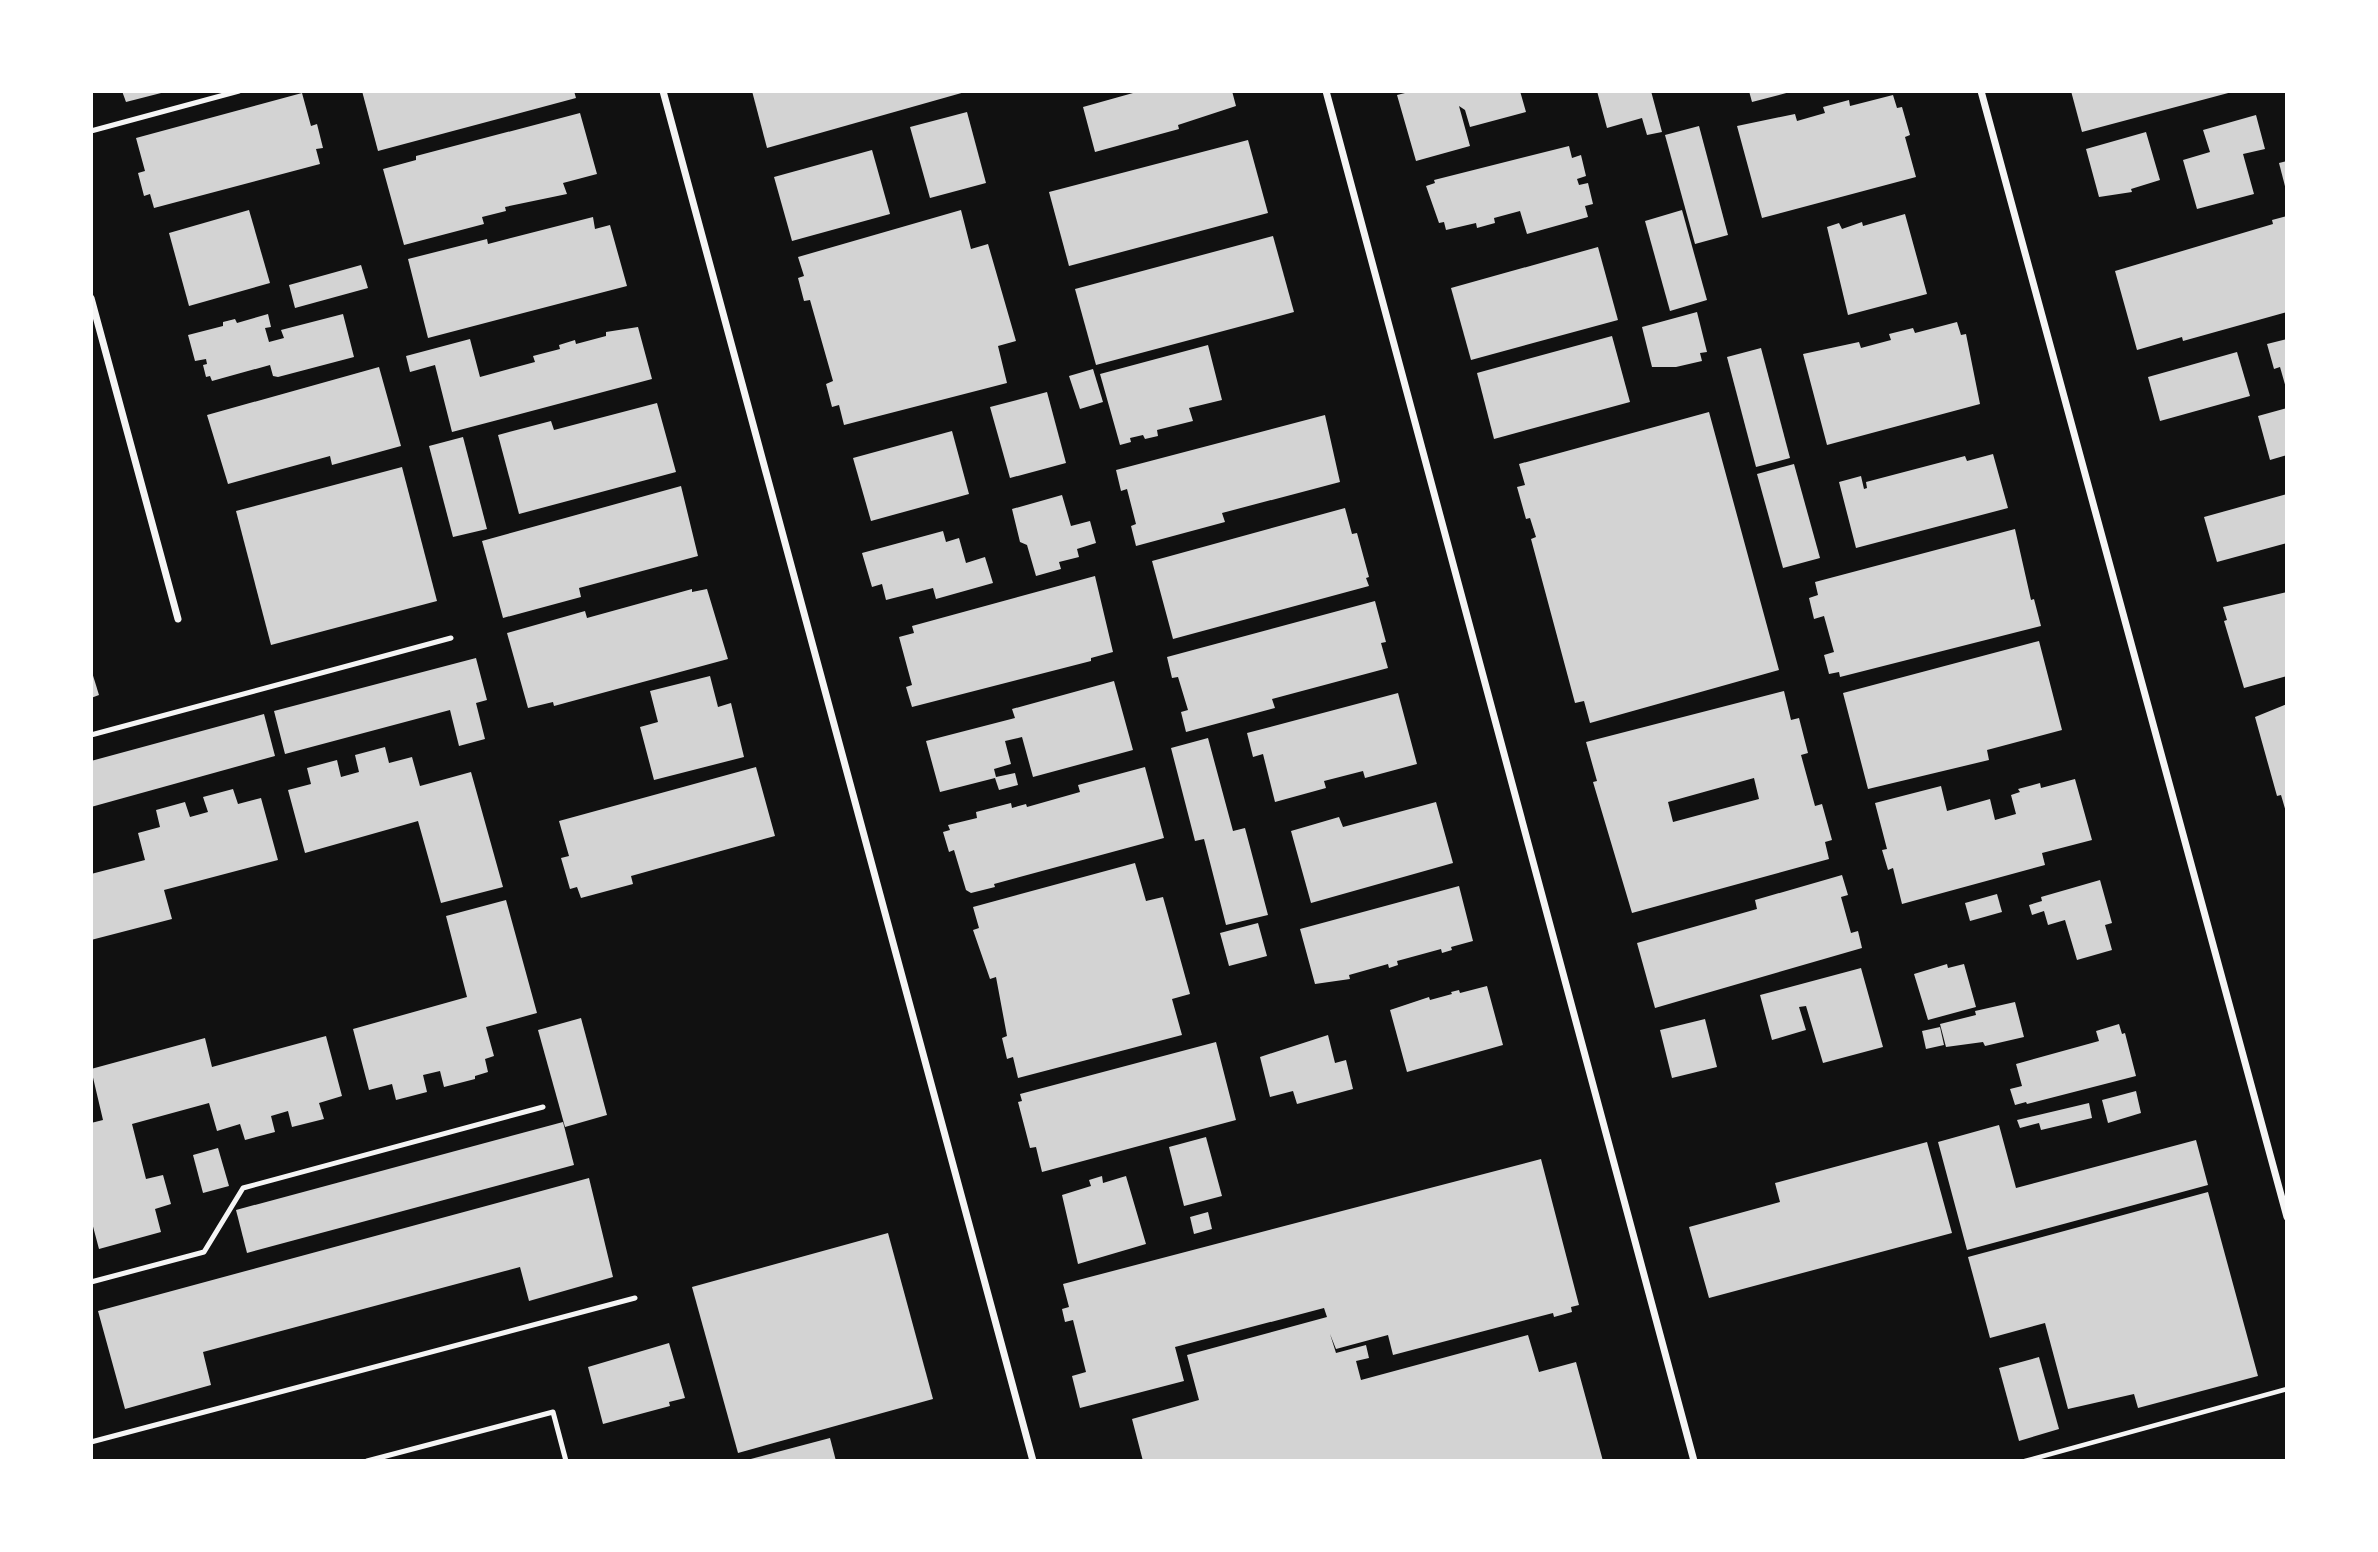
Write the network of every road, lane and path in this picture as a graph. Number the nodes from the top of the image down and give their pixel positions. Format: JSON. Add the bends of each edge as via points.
{"nodes":[{"id":1,"x":239,"y":91,"type":"edge"},
{"id":2,"x":663,"y":91,"type":"edge"},
{"id":3,"x":1326,"y":91,"type":"edge"},
{"id":4,"x":1981,"y":91,"type":"edge"},
{"id":5,"x":91,"y":131,"type":"edge"},
{"id":6,"x":91,"y":298,"type":"edge"},
{"id":7,"x":178,"y":619,"type":"dead end"},
{"id":8,"x":451,"y":638,"type":"dead end"},
{"id":9,"x":91,"y":735,"type":"edge"},
{"id":10,"x":543,"y":1107,"type":"dead end"},
{"id":11,"x":2287,"y":1217,"type":"edge"},
{"id":12,"x":91,"y":1282,"type":"edge"},
{"id":13,"x":635,"y":1298,"type":"dead end"},
{"id":14,"x":2287,"y":1389,"type":"edge"},
{"id":15,"x":91,"y":1442,"type":"edge"},
{"id":16,"x":367,"y":1461,"type":"edge"},
{"id":17,"x":566,"y":1461,"type":"edge"},
{"id":18,"x":1033,"y":1461,"type":"edge"},
{"id":19,"x":1694,"y":1461,"type":"edge"},
{"id":20,"x":2025,"y":1461,"type":"edge"}],
"edges":[{"from":1,"to":5,"type":"lane"},
{"from":2,"to":18,"type":"street"},
{"from":3,"to":19,"type":"street"},
{"from":4,"to":11,"type":"street"},
{"from":6,"to":7,"type":"street"},
{"from":8,"to":9,"type":"lane"},
{"from":10,"to":12,"type":"lane","via":[[243,1188],[204,1252]]},
{"from":13,"to":15,"type":"lane"},
{"from":14,"to":20,"type":"path"},
{"from":16,"to":17,"type":"lane","via":[[553,1412]]}]}
